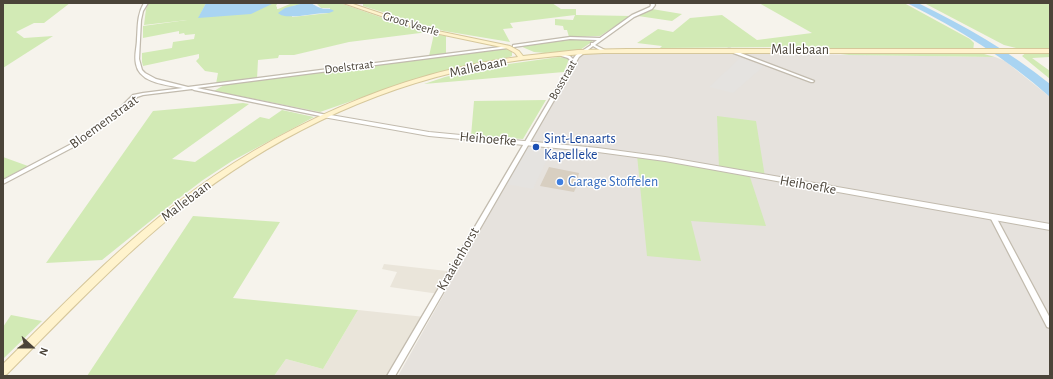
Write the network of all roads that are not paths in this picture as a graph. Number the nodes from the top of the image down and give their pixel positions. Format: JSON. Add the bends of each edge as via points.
{"nodes":[{"id":1,"x":146,"y":3,"type":"edge"},
{"id":2,"x":345,"y":3,"type":"edge"},
{"id":3,"x":652,"y":3,"type":"edge"},
{"id":4,"x":600,"y":39,"type":"junction"},
{"id":5,"x":592,"y":44,"type":"junction"},
{"id":6,"x":511,"y":46,"type":"junction"},
{"id":7,"x":729,"y":50,"type":"junction"},
{"id":8,"x":604,"y":51,"type":"junction"},
{"id":9,"x":1050,"y":51,"type":"edge"},
{"id":10,"x":580,"y":52,"type":"junction"},
{"id":11,"x":557,"y":54,"type":"junction"},
{"id":12,"x":533,"y":56,"type":"junction"},
{"id":13,"x":522,"y":58,"type":"junction"},
{"id":14,"x":574,"y":62,"type":"junction"},
{"id":15,"x":812,"y":81,"type":"dead end"},
{"id":16,"x":189,"y":88,"type":"junction"},
{"id":17,"x":325,"y":116,"type":"junction"},
{"id":18,"x":525,"y":143,"type":"junction"},
{"id":19,"x":3,"y":182,"type":"edge"},
{"id":20,"x":993,"y":217,"type":"junction"},
{"id":21,"x":1050,"y":227,"type":"edge"},
{"id":22,"x":1050,"y":325,"type":"edge"},
{"id":23,"x":3,"y":371,"type":"edge"},
{"id":24,"x":391,"y":376,"type":"edge"}],
"edges":[{"from":1,"to":16,"type":"street","name":"Heihoefke","via":[[139,22],[140,70],[157,80]]},
{"from":2,"to":6,"type":"main road","name":"Groot Veerle","via":[[427,30]]},
{"from":3,"to":4,"type":"street","name":"Bosstraat","via":[[650,8],[633,16]]},
{"from":4,"to":5,"type":"street","name":"Bosstraat"},
{"from":4,"to":6,"type":"street","name":"Doelstraat","via":[[570,38]]},
{"from":5,"to":8,"type":"street"},
{"from":5,"to":10,"type":"street","name":"Bosstraat"},
{"from":6,"to":12,"type":"main road","name":"Groot Veerle"},
{"from":6,"to":13,"type":"main road","name":"Groot Veerle"},
{"from":6,"to":16,"type":"street","name":"Doelstraat"},
{"from":7,"to":8,"type":"main road","name":"Mallebaan"},
{"from":7,"to":9,"type":"main road","name":"Mallebaan"},
{"from":7,"to":15,"type":"street"},
{"from":8,"to":10,"type":"main road","name":"Mallebaan"},
{"from":10,"to":11,"type":"main road","name":"Mallebaan"},
{"from":10,"to":14,"type":"street","name":"Bosstraat"},
{"from":11,"to":12,"type":"main road","name":"Mallebaan"},
{"from":11,"to":14,"type":"street","via":[[569,57]]},
{"from":12,"to":13,"type":"main road","name":"Mallebaan"},
{"from":13,"to":17,"type":"main road","name":"Mallebaan","via":[[416,81]]},
{"from":14,"to":18,"type":"street","name":"Bosstraat"},
{"from":16,"to":17,"type":"street","name":"Heihoefke"},
{"from":16,"to":19,"type":"street","name":"Bloemenstraat","via":[[135,96],[115,116],[79,142]]},
{"from":17,"to":18,"type":"street","name":"Heihoefke","via":[[414,132]]},
{"from":17,"to":23,"type":"main road","name":"Mallebaan","via":[[244,160],[180,205],[119,257]]},
{"from":18,"to":20,"type":"street","name":"Heihoefke","via":[[665,159]]},
{"from":18,"to":24,"type":"street","name":"Kraaienhorst"},
{"from":20,"to":21,"type":"street","name":"Heihoefke"},
{"from":20,"to":22,"type":"street"}]}
